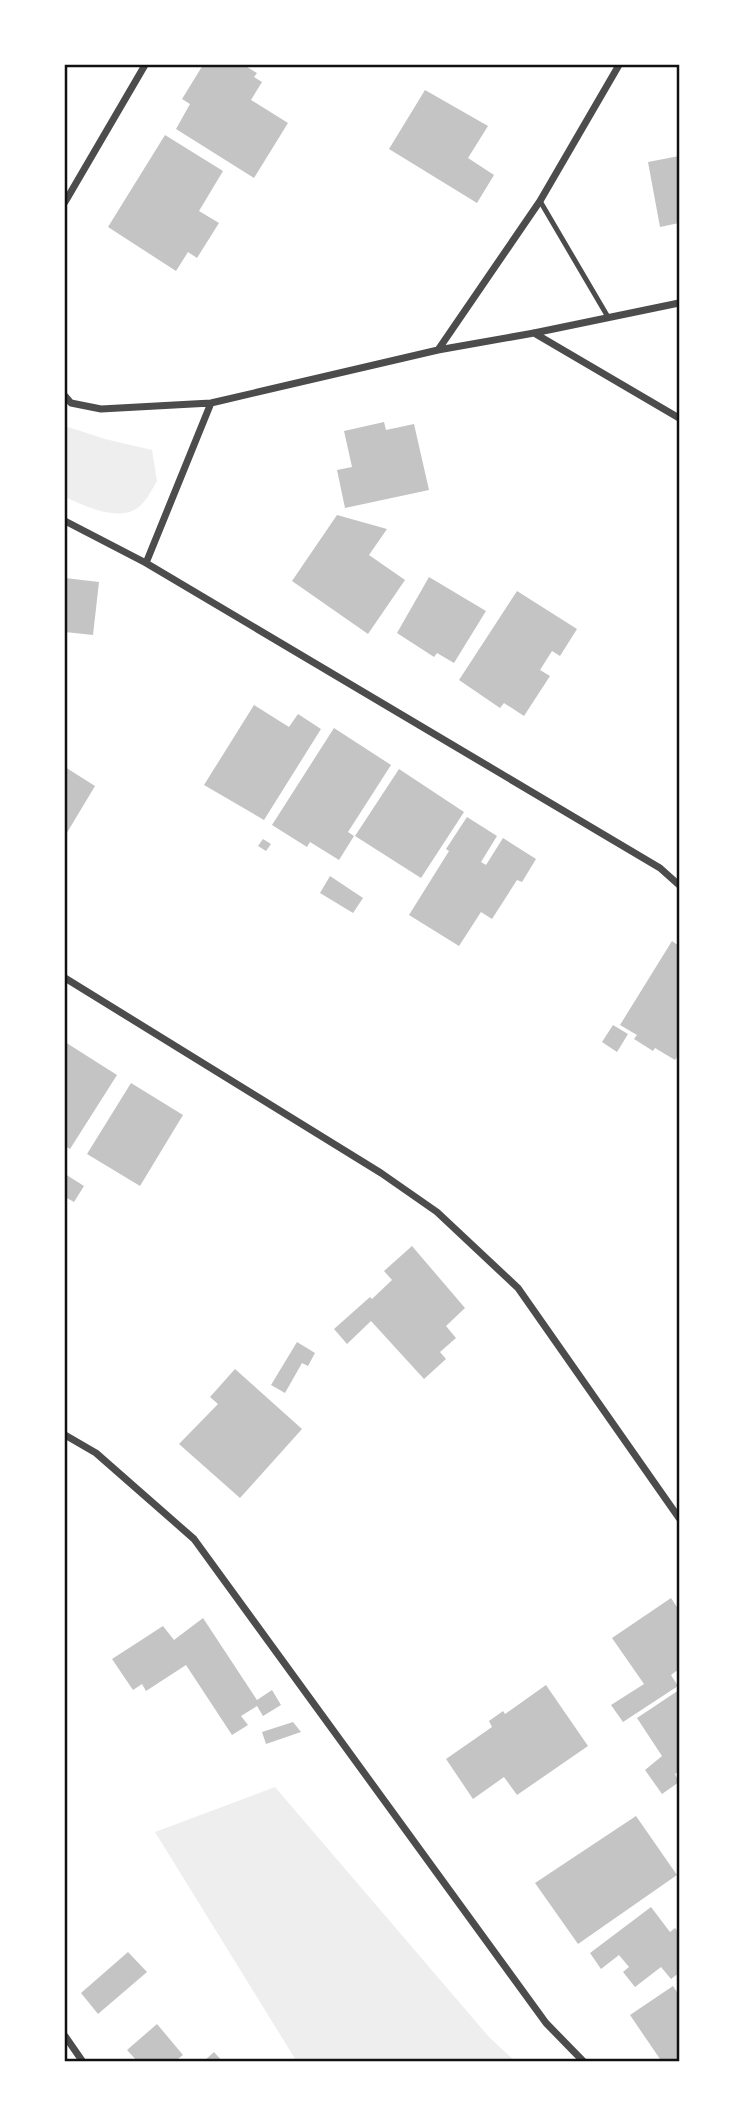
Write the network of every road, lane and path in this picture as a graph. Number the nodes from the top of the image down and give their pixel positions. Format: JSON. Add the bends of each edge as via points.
{"nodes":[{"id":1,"x":145,"y":65,"type":"edge"},
{"id":2,"x":619,"y":65,"type":"edge"},
{"id":3,"x":540,"y":201,"type":"junction"},
{"id":4,"x":65,"y":202,"type":"edge"},
{"id":5,"x":679,"y":303,"type":"edge"},
{"id":6,"x":608,"y":317,"type":"junction"},
{"id":7,"x":534,"y":333,"type":"junction"},
{"id":8,"x":438,"y":349,"type":"junction"},
{"id":9,"x":65,"y":396,"type":"edge"},
{"id":10,"x":211,"y":403,"type":"junction"},
{"id":11,"x":679,"y":418,"type":"edge"},
{"id":12,"x":65,"y":521,"type":"edge"},
{"id":13,"x":146,"y":564,"type":"junction"},
{"id":14,"x":679,"y":885,"type":"edge"},
{"id":15,"x":65,"y":978,"type":"edge"},
{"id":16,"x":65,"y":1435,"type":"edge"},
{"id":17,"x":679,"y":1518,"type":"edge"},
{"id":18,"x":65,"y":2036,"type":"edge"},
{"id":19,"x":83,"y":2062,"type":"edge"},
{"id":20,"x":584,"y":2062,"type":"edge"}],
"edges":[{"from":1,"to":4,"type":"street"},
{"from":2,"to":3,"type":"street"},
{"from":3,"to":6,"type":"lane"},
{"from":3,"to":8,"type":"street"},
{"from":5,"to":6,"type":"street"},
{"from":6,"to":7,"type":"street"},
{"from":7,"to":8,"type":"street"},
{"from":7,"to":11,"type":"street"},
{"from":8,"to":10,"type":"street"},
{"from":9,"to":10,"type":"street","via":[[71,403],[101,409]]},
{"from":10,"to":13,"type":"street"},
{"from":12,"to":13,"type":"street"},
{"from":13,"to":14,"type":"street","via":[[660,868]]},
{"from":15,"to":17,"type":"street","via":[[382,1173],[437,1212],[519,1288]]},
{"from":16,"to":20,"type":"street","via":[[96,1453],[194,1539],[546,2023]]},
{"from":18,"to":19,"type":"street"}]}
